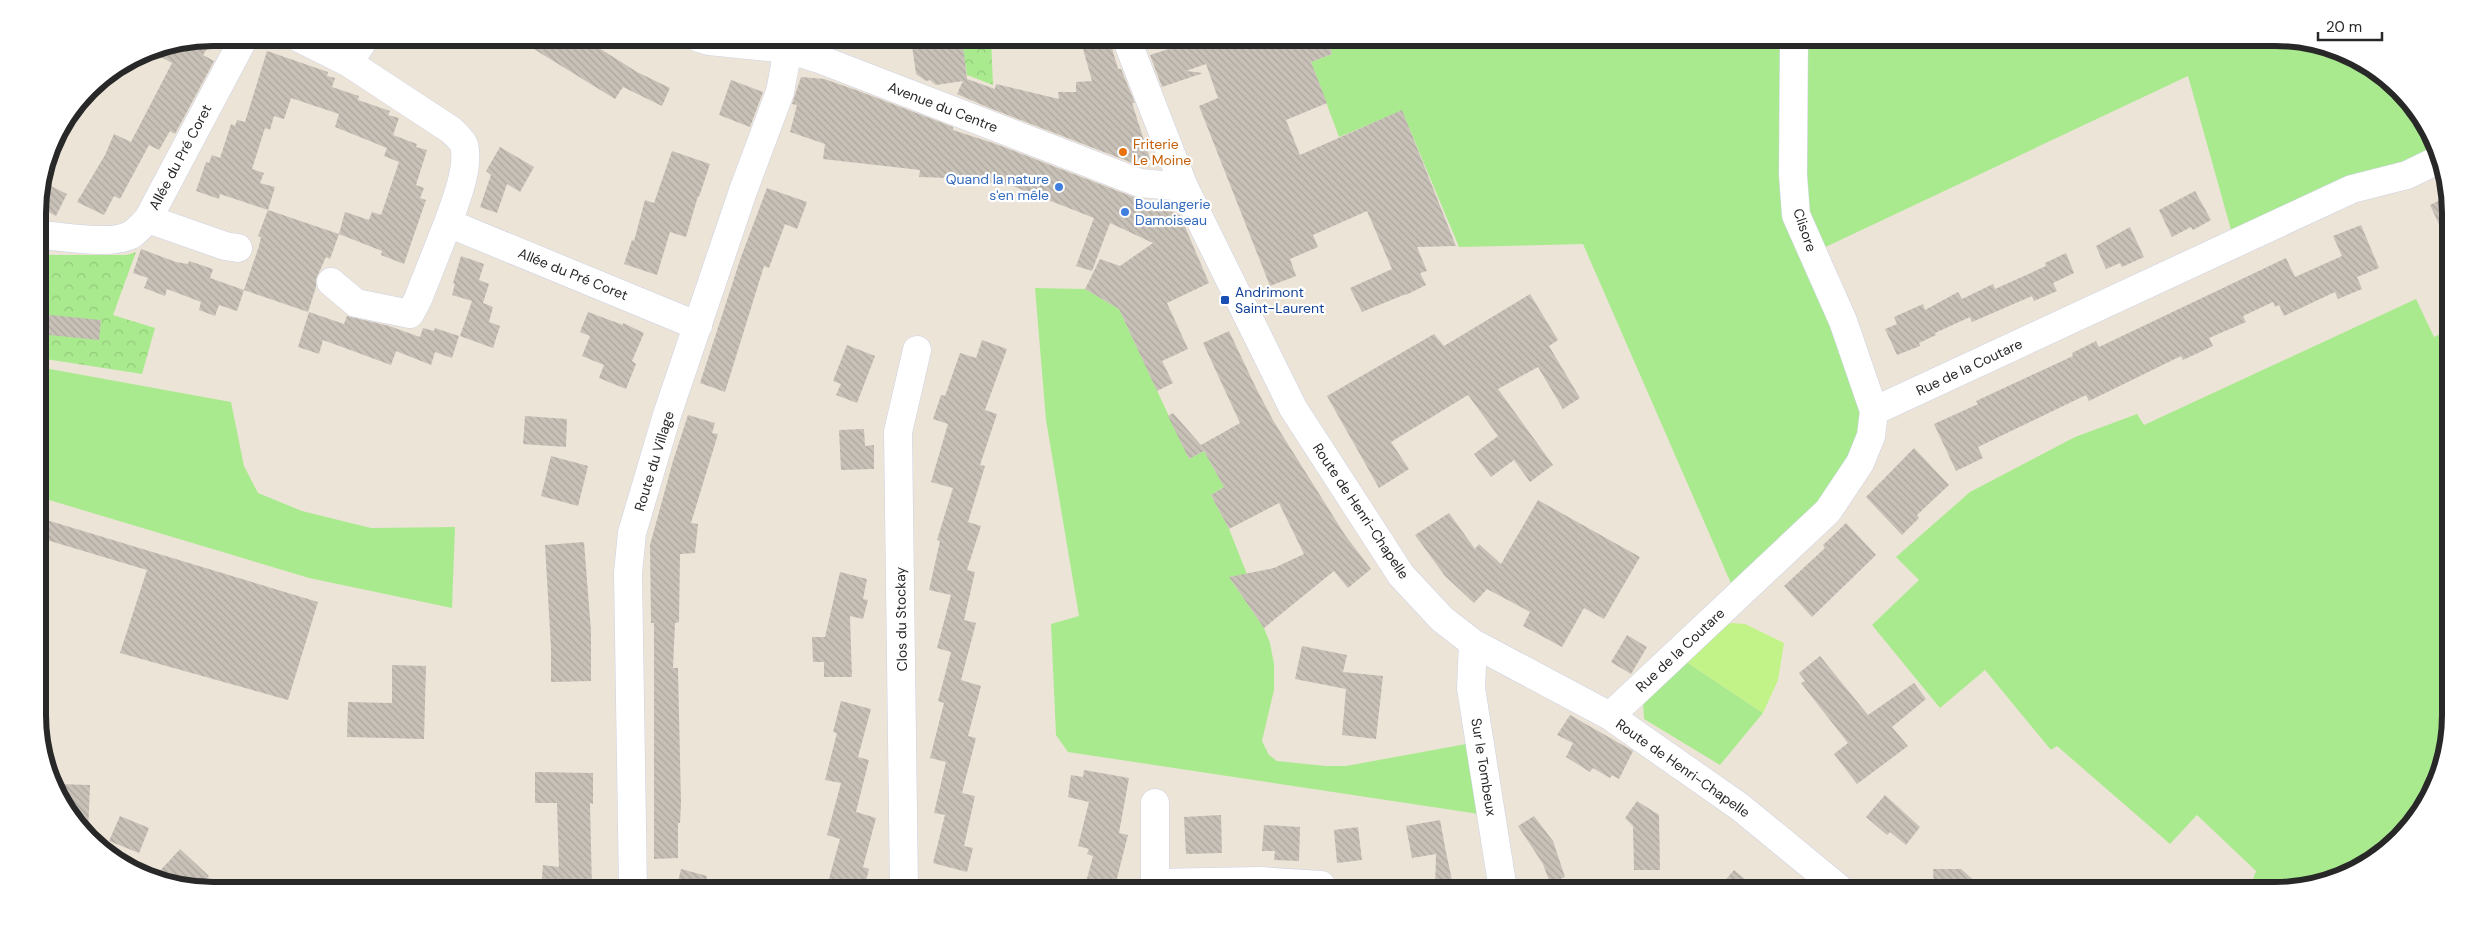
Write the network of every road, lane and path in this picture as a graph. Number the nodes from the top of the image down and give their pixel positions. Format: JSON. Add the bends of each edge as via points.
{"nodes":[{"id":1,"x":240,"y":46,"type":"edge"},
{"id":2,"x":324,"y":46,"type":"edge"},
{"id":3,"x":788,"y":46,"type":"edge"},
{"id":4,"x":795,"y":46,"type":"edge"},
{"id":5,"x":1129,"y":46,"type":"edge"},
{"id":6,"x":1794,"y":46,"type":"edge"},
{"id":7,"x":339,"y":51,"type":"edge"},
{"id":8,"x":2433,"y":162,"type":"edge"},
{"id":9,"x":1184,"y":188,"type":"junction"},
{"id":10,"x":148,"y":219,"type":"junction"},
{"id":11,"x":448,"y":223,"type":"junction"},
{"id":12,"x":47,"y":235,"type":"edge"},
{"id":13,"x":238,"y":248,"type":"dead end"},
{"id":14,"x":331,"y":282,"type":"dead end"},
{"id":15,"x":698,"y":326,"type":"junction"},
{"id":16,"x":918,"y":350,"type":"dead end"},
{"id":17,"x":1874,"y":411,"type":"junction"},
{"id":18,"x":1473,"y":643,"type":"junction"},
{"id":19,"x":1610,"y":716,"type":"junction"},
{"id":20,"x":1155,"y":803,"type":"dead end"},
{"id":21,"x":1267,"y":881,"type":"edge"},
{"id":22,"x":1502,"y":881,"type":"edge"},
{"id":23,"x":1830,"y":881,"type":"edge"},
{"id":24,"x":633,"y":882,"type":"edge"},
{"id":25,"x":904,"y":882,"type":"edge"},
{"id":26,"x":1155,"y":882,"type":"edge"},
{"id":27,"x":1250,"y":882,"type":"edge"}],
"edges":[{"from":1,"to":10,"type":"street","name":"Allée du Pré Coret"},
{"from":2,"to":7,"type":"street"},
{"from":3,"to":15,"type":"street","name":"Route du Village","via":[[780,92]]},
{"from":4,"to":9,"type":"street","name":"Avenue du Centre","via":[[822,60],[1140,183]]},
{"from":5,"to":9,"type":"street","name":"Route de Henri-Chapelle"},
{"from":6,"to":17,"type":"street","name":"Clisore","via":[[1793,175],[1796,215],[1844,321]]},
{"from":7,"to":11,"type":"street","via":[[451,130],[463,144],[465,161],[458,196]]},
{"from":8,"to":17,"type":"street","name":"Rue de la Coutare","via":[[2407,175],[2352,189]]},
{"from":9,"to":18,"type":"street","name":"Route de Henri-Chapelle","via":[[1293,408],[1401,575],[1442,618]]},
{"from":10,"to":12,"type":"street","via":[[131,235],[112,240]]},
{"from":10,"to":13,"type":"street","name":"Allée du Pré Coret"},
{"from":11,"to":14,"type":"street","via":[[410,314],[356,302]]},
{"from":11,"to":15,"type":"street","name":"Allée du Pré Coret"},
{"from":15,"to":24,"type":"street","name":"Route du Village","via":[[632,532],[628,582]]},
{"from":16,"to":25,"type":"street","name":"Clos du Stockay","via":[[898,432]]},
{"from":17,"to":19,"type":"street","name":"Rue de la Coutare","via":[[1871,436],[1860,463],[1828,511]]},
{"from":18,"to":19,"type":"street","name":"Route de Henri-Chapelle"},
{"from":18,"to":22,"type":"street","name":"Sur le Tombeux","via":[[1471,688]]},
{"from":19,"to":23,"type":"street","name":"Route de Henri-Chapelle","via":[[1740,807]]},
{"from":20,"to":26,"type":"street"},
{"from":21,"to":27,"type":"street"}]}
